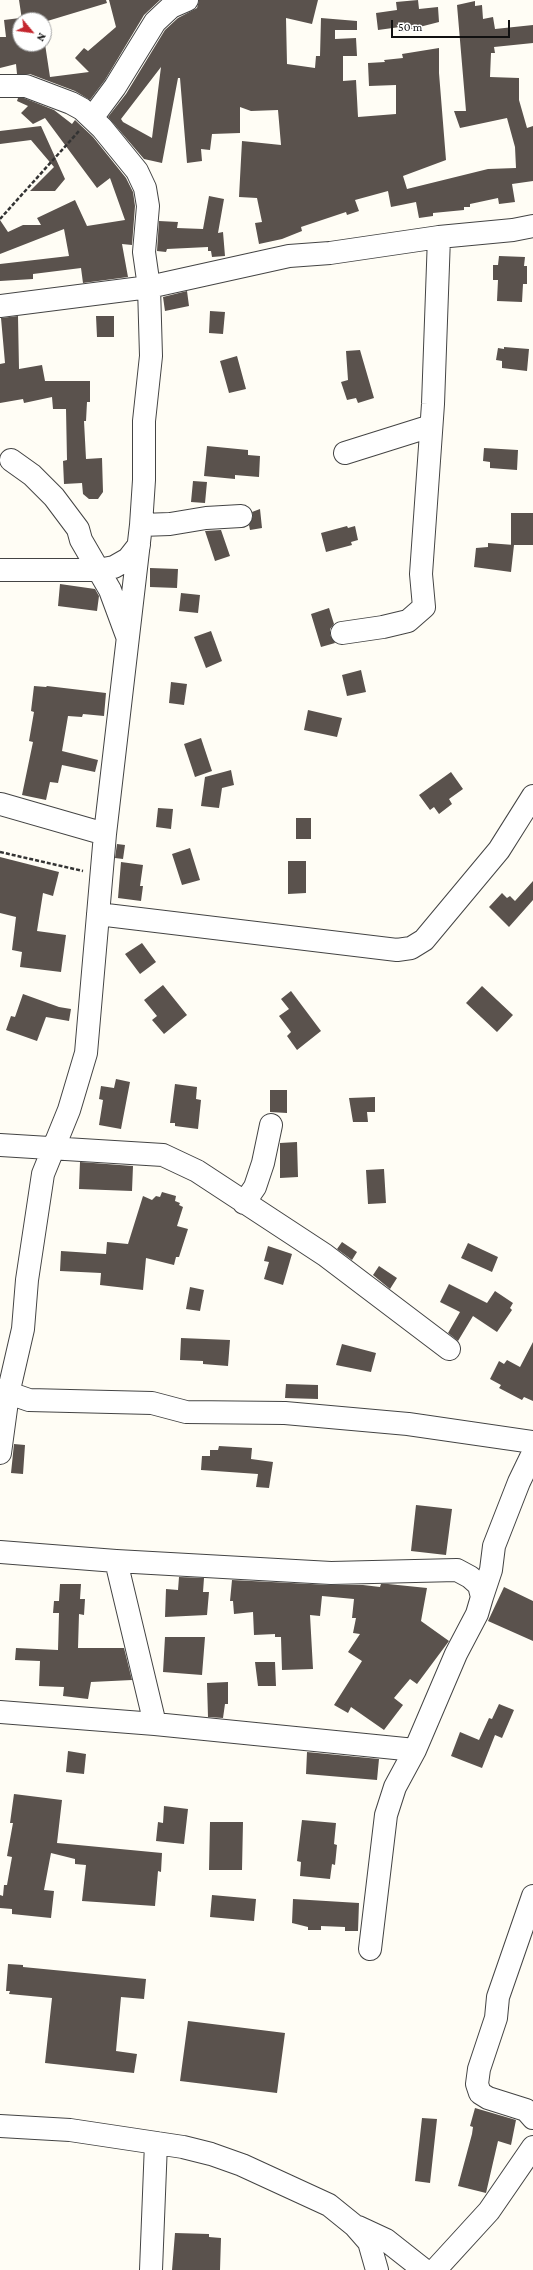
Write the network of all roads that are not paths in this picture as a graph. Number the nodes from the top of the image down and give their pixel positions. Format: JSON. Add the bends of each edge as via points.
{"nodes":[{"id":1,"x":187,"y":0,"type":"edge"},
{"id":2,"x":0,"y":86,"type":"edge"},
{"id":3,"x":92,"y":118,"type":"junction"},
{"id":4,"x":533,"y":226,"type":"edge"},
{"id":5,"x":439,"y":236,"type":"junction"},
{"id":6,"x":149,"y":287,"type":"junction"},
{"id":7,"x":0,"y":306,"type":"edge"},
{"id":8,"x":430,"y":426,"type":"junction"},
{"id":9,"x":345,"y":453,"type":"dead end"},
{"id":10,"x":11,"y":460,"type":"dead end"},
{"id":11,"x":241,"y":516,"type":"dead end"},
{"id":12,"x":140,"y":535,"type":"junction"},
{"id":13,"x":0,"y":570,"type":"edge"},
{"id":14,"x":98,"y":570,"type":"junction"},
{"id":15,"x":342,"y":633,"type":"dead end"},
{"id":16,"x":128,"y":640,"type":"junction"},
{"id":17,"x":533,"y":796,"type":"edge"},
{"id":18,"x":0,"y":804,"type":"edge"},
{"id":19,"x":105,"y":834,"type":"junction"},
{"id":20,"x":98,"y":914,"type":"junction"},
{"id":21,"x":271,"y":1125,"type":"dead end"},
{"id":22,"x":0,"y":1145,"type":"edge"},
{"id":23,"x":52,"y":1149,"type":"junction"},
{"id":24,"x":244,"y":1203,"type":"junction"},
{"id":25,"x":449,"y":1349,"type":"dead end"},
{"id":26,"x":4,"y":1392,"type":"edge"},
{"id":27,"x":533,"y":1442,"type":"edge"},
{"id":28,"x":0,"y":1453,"type":"edge"},
{"id":29,"x":533,"y":1453,"type":"edge"},
{"id":30,"x":0,"y":1552,"type":"edge"},
{"id":31,"x":116,"y":1562,"type":"junction"},
{"id":32,"x":482,"y":1597,"type":"junction"},
{"id":33,"x":0,"y":1712,"type":"edge"},
{"id":34,"x":155,"y":1724,"type":"junction"},
{"id":35,"x":415,"y":1750,"type":"junction"},
{"id":36,"x":533,"y":1896,"type":"edge"},
{"id":37,"x":370,"y":1949,"type":"dead end"},
{"id":38,"x":533,"y":2118,"type":"edge"},
{"id":39,"x":0,"y":2126,"type":"edge"},
{"id":40,"x":156,"y":2143,"type":"junction"},
{"id":41,"x":533,"y":2147,"type":"edge"},
{"id":42,"x":355,"y":2226,"type":"junction"},
{"id":43,"x":151,"y":2270,"type":"edge"},
{"id":44,"x":377,"y":2270,"type":"edge"},
{"id":45,"x":424,"y":2270,"type":"edge"},
{"id":46,"x":435,"y":2270,"type":"edge"}],
"edges":[{"from":1,"to":3,"type":"street","via":[[171,7],[155,22],[115,87]]},
{"from":2,"to":3,"type":"street","via":[[26,86],[47,93],[71,102]]},
{"from":3,"to":6,"type":"street","via":[[119,147],[137,171],[145,188],[148,220],[144,252]]},
{"from":4,"to":5,"type":"street"},
{"from":5,"to":6,"type":"street","via":[[330,253],[288,256]]},
{"from":5,"to":8,"type":"street"},
{"from":6,"to":7,"type":"street"},
{"from":6,"to":12,"type":"street","via":[[151,356],[144,421],[144,480]]},
{"from":8,"to":9,"type":"street"},
{"from":8,"to":15,"type":"street","via":[[421,574],[424,607],[408,621]]},
{"from":10,"to":14,"type":"street","via":[[32,475],[54,497],[78,529],[81,540]]},
{"from":11,"to":12,"type":"street","via":[[170,524]]},
{"from":12,"to":14,"type":"street","via":[[128,559],[114,567]]},
{"from":12,"to":16,"type":"street"},
{"from":13,"to":14,"type":"street"},
{"from":14,"to":16,"type":"street","via":[[110,590]]},
{"from":16,"to":19,"type":"street"},
{"from":17,"to":20,"type":"street","via":[[499,850],[424,940],[412,948],[397,950]]},
{"from":18,"to":19,"type":"street"},
{"from":19,"to":20,"type":"street"},
{"from":20,"to":23,"type":"street","via":[[86,1053],[70,1110]]},
{"from":21,"to":24,"type":"street","via":[[255,1187]]},
{"from":22,"to":23,"type":"street"},
{"from":23,"to":24,"type":"street","via":[[163,1155],[197,1170]]},
{"from":23,"to":26,"type":"street","via":[[43,1174],[27,1280],[23,1329]]},
{"from":24,"to":25,"type":"street","via":[[325,1255]]},
{"from":26,"to":27,"type":"street","via":[[29,1400],[152,1404],[186,1412],[285,1413],[408,1424]]},
{"from":26,"to":28,"type":"street"},
{"from":29,"to":32,"type":"street","via":[[494,1546],[491,1570]]},
{"from":30,"to":31,"type":"street"},
{"from":31,"to":32,"type":"street","via":[[331,1573],[457,1570],[479,1585]]},
{"from":31,"to":34,"type":"street"},
{"from":32,"to":35,"type":"street"},
{"from":33,"to":34,"type":"street"},
{"from":34,"to":35,"type":"street"},
{"from":35,"to":37,"type":"street","via":[[395,1787],[386,1815]]},
{"from":36,"to":38,"type":"street","via":[[498,1998],[496,2018],[479,2069],[477,2084],[480,2093],[488,2098],[526,2110]]},
{"from":39,"to":40,"type":"street","via":[[70,2130]]},
{"from":40,"to":42,"type":"street","via":[[211,2154],[242,2165],[329,2205]]},
{"from":40,"to":43,"type":"street"},
{"from":41,"to":46,"type":"street","via":[[489,2211]]},
{"from":42,"to":44,"type":"street","via":[[369,2242]]},
{"from":42,"to":45,"type":"street","via":[[386,2240]]}]}
